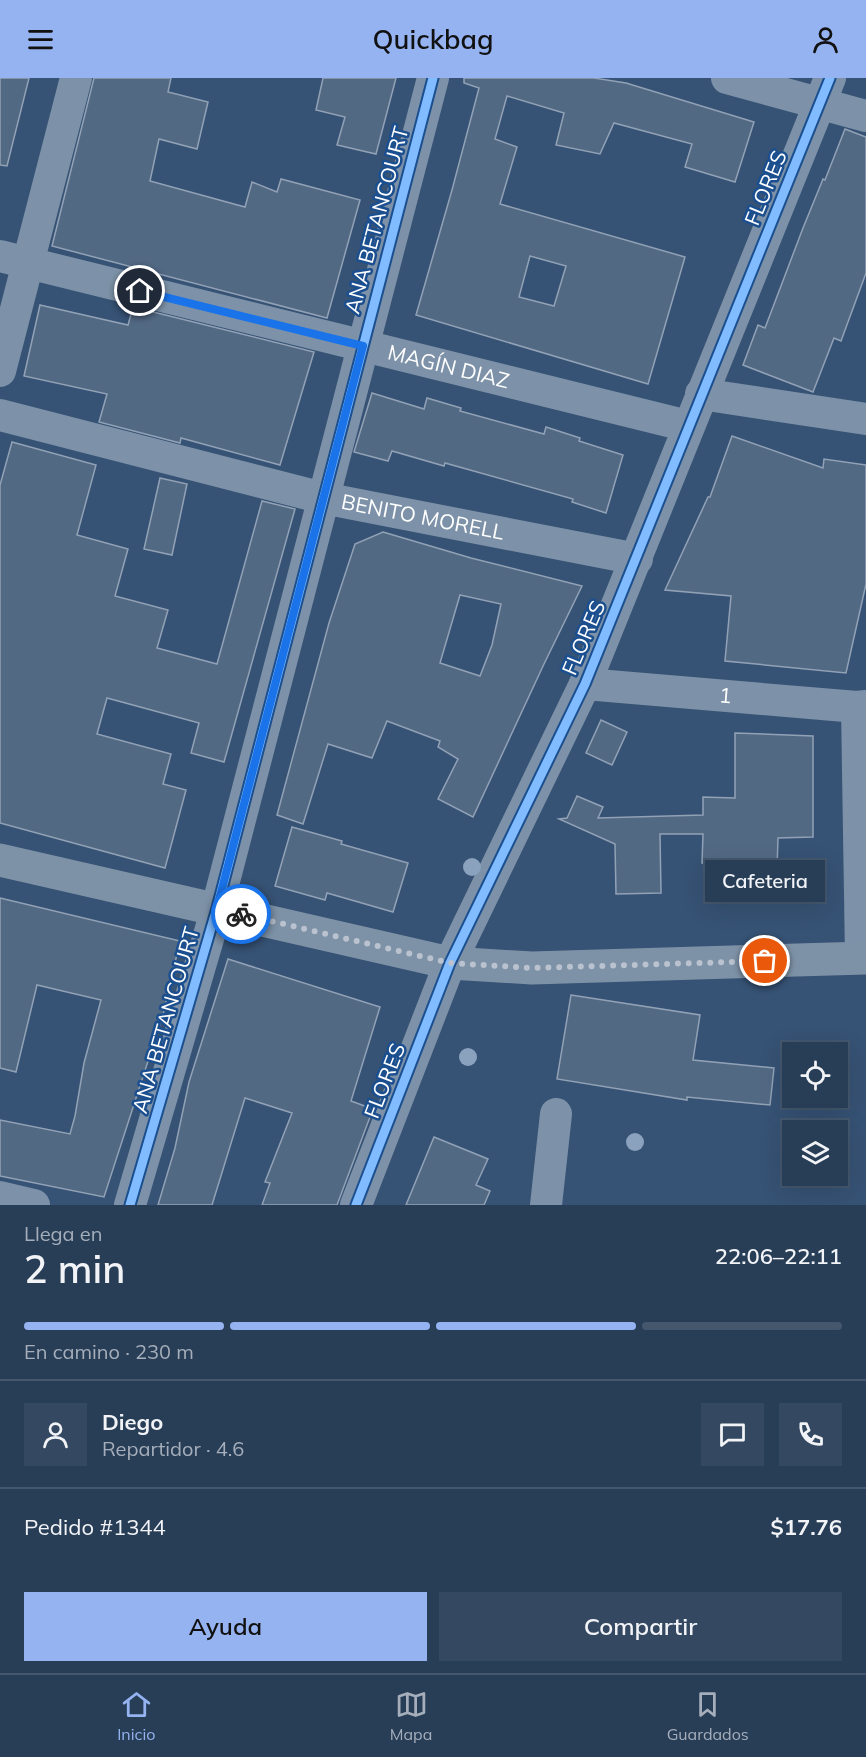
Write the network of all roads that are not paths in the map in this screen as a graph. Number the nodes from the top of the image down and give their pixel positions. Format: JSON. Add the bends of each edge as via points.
{"nodes":[{"id":1,"x":76,"y":78,"type":"edge"},
{"id":2,"x":433,"y":78,"type":"edge"},
{"id":3,"x":727,"y":78,"type":"edge"},
{"id":4,"x":825,"y":90,"type":"edge"},
{"id":5,"x":866,"y":116,"type":"edge"},
{"id":6,"x":14,"y":260,"type":"edge"},
{"id":7,"x":363,"y":346,"type":"junction"},
{"id":8,"x":0,"y":371,"type":"edge"},
{"id":9,"x":701,"y":394,"type":"junction"},
{"id":10,"x":0,"y":415,"type":"edge"},
{"id":11,"x":866,"y":419,"type":"edge"},
{"id":12,"x":688,"y":426,"type":"junction"},
{"id":13,"x":323,"y":498,"type":"junction"},
{"id":14,"x":637,"y":559,"type":"junction"},
{"id":15,"x":585,"y":684,"type":"junction"},
{"id":16,"x":861,"y":707,"type":"edge"},
{"id":17,"x":0,"y":860,"type":"edge"},
{"id":18,"x":217,"y":908,"type":"junction"},
{"id":19,"x":863,"y":958,"type":"edge"},
{"id":20,"x":450,"y":963,"type":"junction"},
{"id":21,"x":556,"y":1114,"type":"dead end"},
{"id":22,"x":0,"y":1197,"type":"edge"},
{"id":23,"x":34,"y":1205,"type":"edge"},
{"id":24,"x":130,"y":1205,"type":"edge"},
{"id":25,"x":356,"y":1205,"type":"edge"},
{"id":26,"x":546,"y":1205,"type":"edge"}],
"edges":[{"from":1,"to":6,"type":"street"},
{"from":2,"to":7,"type":"street","name":"ANA BETANCOURT"},
{"from":3,"to":4,"type":"street"},
{"from":4,"to":5,"type":"street"},
{"from":4,"to":9,"type":"street","name":"FLORES"},
{"from":6,"to":7,"type":"street","name":"MAGÍN DIAZ"},
{"from":6,"to":8,"type":"street"},
{"from":7,"to":12,"type":"street","name":"MAGÍN DIAZ"},
{"from":7,"to":13,"type":"street","name":"ANA BETANCOURT"},
{"from":9,"to":11,"type":"street"},
{"from":9,"to":12,"type":"street","name":"FLORES"},
{"from":10,"to":13,"type":"street","name":"BENITO MORELL"},
{"from":12,"to":14,"type":"street","name":"FLORES"},
{"from":13,"to":14,"type":"street","name":"BENITO MORELL"},
{"from":13,"to":18,"type":"street","name":"ANA BETANCOURT"},
{"from":14,"to":15,"type":"street","name":"FLORES"},
{"from":15,"to":16,"type":"street","name":"1"},
{"from":15,"to":20,"type":"street","name":"FLORES"},
{"from":16,"to":19,"type":"street"},
{"from":17,"to":18,"type":"highway"},
{"from":18,"to":20,"type":"highway"},
{"from":18,"to":24,"type":"street","name":"ANA BETANCOURT"},
{"from":19,"to":20,"type":"highway","via":[[532,968]]},
{"from":20,"to":25,"type":"street","name":"FLORES"},
{"from":21,"to":26,"type":"street"},
{"from":22,"to":23,"type":"street"}]}
